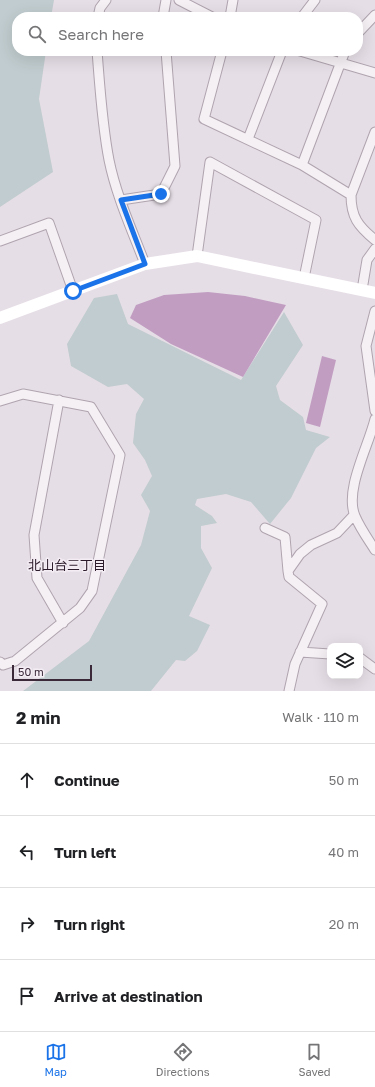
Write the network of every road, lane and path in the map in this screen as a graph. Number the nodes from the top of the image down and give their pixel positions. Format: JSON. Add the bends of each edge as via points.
{"nodes":[{"id":1,"x":106,"y":0,"type":"edge"},
{"id":2,"x":166,"y":0,"type":"edge"},
{"id":3,"x":179,"y":0,"type":"edge"},
{"id":4,"x":233,"y":0,"type":"edge"},
{"id":5,"x":315,"y":0,"type":"edge"},
{"id":6,"x":99,"y":12,"type":"edge"},
{"id":7,"x":164,"y":12,"type":"edge"},
{"id":8,"x":202,"y":12,"type":"edge"},
{"id":9,"x":231,"y":12,"type":"edge"},
{"id":10,"x":306,"y":12,"type":"edge"},
{"id":11,"x":375,"y":15,"type":"edge"},
{"id":12,"x":363,"y":28,"type":"edge"},
{"id":13,"x":97,"y":56,"type":"edge"},
{"id":14,"x":166,"y":56,"type":"edge"},
{"id":15,"x":221,"y":56,"type":"edge"},
{"id":16,"x":280,"y":56,"type":"edge"},
{"id":17,"x":317,"y":56,"type":"edge"},
{"id":18,"x":344,"y":56,"type":"edge"},
{"id":19,"x":340,"y":63,"type":"junction"},
{"id":20,"x":375,"y":73,"type":"edge"},
{"id":21,"x":375,"y":132,"type":"edge"},
{"id":22,"x":248,"y":139,"type":"junction"},
{"id":23,"x":302,"y":165,"type":"junction"},
{"id":24,"x":351,"y":195,"type":"junction"},
{"id":25,"x":121,"y":200,"type":"junction"},
{"id":26,"x":375,"y":240,"type":"edge"},
{"id":27,"x":0,"y":241,"type":"edge"},
{"id":28,"x":375,"y":249,"type":"edge"},
{"id":29,"x":197,"y":256,"type":"junction"},
{"id":30,"x":145,"y":264,"type":"junction"},
{"id":31,"x":304,"y":278,"type":"junction"},
{"id":32,"x":362,"y":290,"type":"junction"},
{"id":33,"x":73,"y":291,"type":"junction"},
{"id":34,"x":375,"y":293,"type":"edge"},
{"id":35,"x":375,"y":311,"type":"edge"},
{"id":36,"x":0,"y":318,"type":"edge"},
{"id":37,"x":59,"y":400,"type":"junction"},
{"id":38,"x":0,"y":401,"type":"edge"},
{"id":39,"x":375,"y":411,"type":"edge"},
{"id":40,"x":375,"y":419,"type":"edge"},
{"id":41,"x":354,"y":515,"type":"junction"},
{"id":42,"x":265,"y":528,"type":"dead end"},
{"id":43,"x":375,"y":550,"type":"edge"},
{"id":44,"x":288,"y":571,"type":"junction"},
{"id":45,"x":63,"y":623,"type":"junction"},
{"id":46,"x":300,"y":652,"type":"junction"},
{"id":47,"x":327,"y":654,"type":"edge"},
{"id":48,"x":363,"y":660,"type":"edge"},
{"id":49,"x":0,"y":662,"type":"edge"},
{"id":50,"x":375,"y":669,"type":"edge"},
{"id":51,"x":289,"y":691,"type":"edge"}],
"edges":[{"from":1,"to":6,"type":"street"},
{"from":2,"to":7,"type":"street"},
{"from":3,"to":8,"type":"street"},
{"from":4,"to":9,"type":"street"},
{"from":5,"to":10,"type":"street"},
{"from":11,"to":12,"type":"street"},
{"from":13,"to":25,"type":"street","via":[[110,161]]},
{"from":14,"to":25,"type":"street","via":[[175,166],[161,194]]},
{"from":15,"to":22,"type":"street","via":[[204,119]]},
{"from":16,"to":22,"type":"street"},
{"from":17,"to":19,"type":"street"},
{"from":18,"to":19,"type":"street"},
{"from":19,"to":20,"type":"street"},
{"from":19,"to":23,"type":"street"},
{"from":21,"to":24,"type":"street"},
{"from":22,"to":23,"type":"street"},
{"from":23,"to":24,"type":"street"},
{"from":24,"to":26,"type":"street","via":[[351,211],[364,231]]},
{"from":25,"to":30,"type":"street"},
{"from":27,"to":33,"type":"street","via":[[49,223]]},
{"from":28,"to":32,"type":"street","via":[[367,260]]},
{"from":29,"to":30,"type":"street"},
{"from":29,"to":31,"type":"street"},
{"from":29,"to":31,"type":"street","via":[[210,162],[316,220]]},
{"from":30,"to":33,"type":"street"},
{"from":31,"to":32,"type":"street"},
{"from":32,"to":34,"type":"street"},
{"from":33,"to":36,"type":"street"},
{"from":35,"to":39,"type":"street","via":[[366,346]]},
{"from":37,"to":38,"type":"street","via":[[23,394]]},
{"from":37,"to":45,"type":"street","via":[[34,535],[37,578]]},
{"from":37,"to":45,"type":"street","via":[[92,407],[120,455],[92,591],[80,608]]},
{"from":40,"to":41,"type":"street","via":[[353,485]]},
{"from":41,"to":43,"type":"street"},
{"from":41,"to":44,"type":"street","via":[[337,533],[311,545],[300,554]]},
{"from":42,"to":44,"type":"street","via":[[285,537]]},
{"from":44,"to":46,"type":"street","via":[[289,577],[322,604]]},
{"from":45,"to":49,"type":"street","via":[[15,661],[3,665]]},
{"from":46,"to":47,"type":"street"},
{"from":46,"to":51,"type":"street"},
{"from":48,"to":50,"type":"street"}]}
